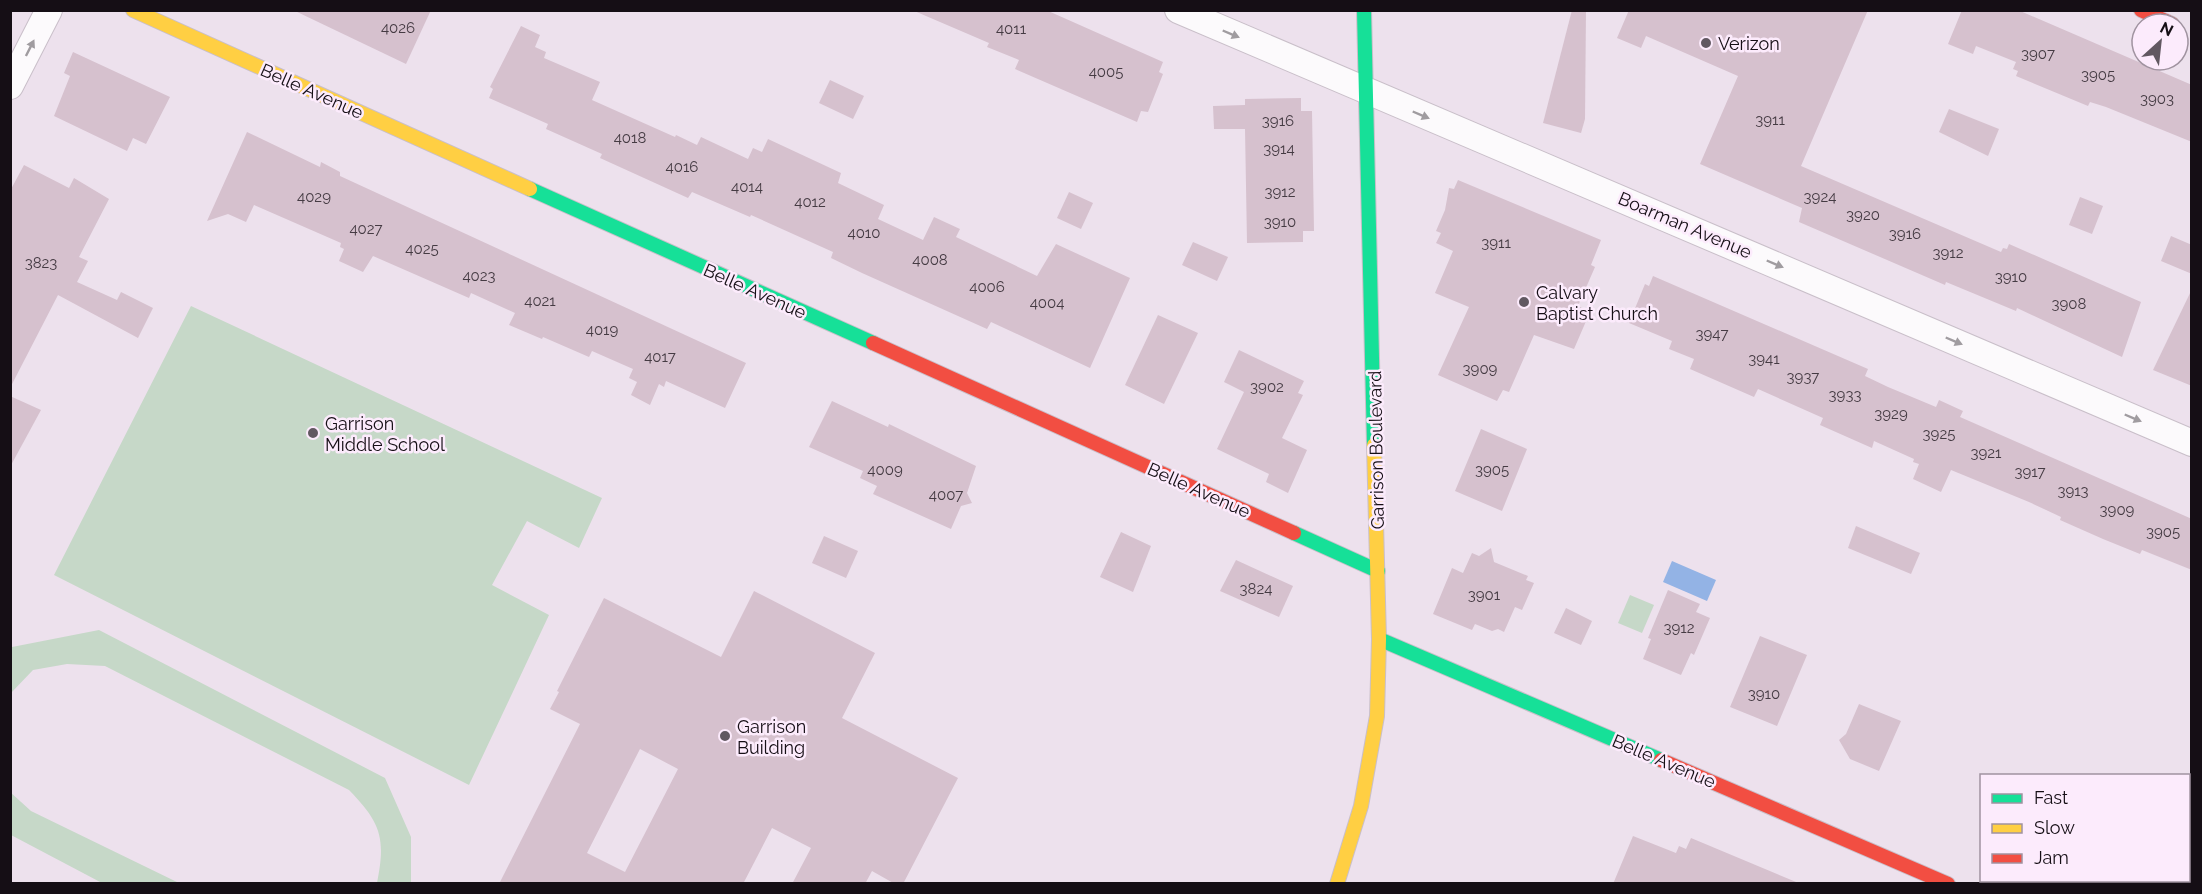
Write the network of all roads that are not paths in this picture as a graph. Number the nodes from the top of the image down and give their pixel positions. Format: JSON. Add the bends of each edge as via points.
{"nodes":[{"id":1,"x":49,"y":10,"type":"edge"},
{"id":2,"x":133,"y":10,"type":"edge"},
{"id":3,"x":1178,"y":10,"type":"edge"},
{"id":4,"x":1364,"y":10,"type":"edge"},
{"id":5,"x":10,"y":86,"type":"edge"},
{"id":6,"x":1367,"y":92,"type":"junction"},
{"id":7,"x":2192,"y":443,"type":"edge"},
{"id":8,"x":1378,"y":571,"type":"junction"},
{"id":9,"x":1379,"y":639,"type":"junction"},
{"id":10,"x":1337,"y":884,"type":"edge"},
{"id":11,"x":1948,"y":884,"type":"edge"}],
"edges":[{"from":5,"to":1,"type":"street","one_way":true},
{"from":2,"to":8,"type":"street","name":"Belle Avenue"},
{"from":3,"to":6,"type":"street","name":"Boarman Avenue","one_way":true},
{"from":4,"to":6,"type":"street","name":"Garrison Boulevard"},
{"from":6,"to":7,"type":"street","name":"Boarman Avenue","one_way":true},
{"from":6,"to":8,"type":"street","name":"Garrison Boulevard"},
{"from":8,"to":9,"type":"street","name":"Garrison Boulevard"},
{"from":9,"to":10,"type":"street","name":"Garrison Boulevard","via":[[1376,725],[1368,780]]},
{"from":9,"to":11,"type":"street","name":"Belle Avenue"}]}
